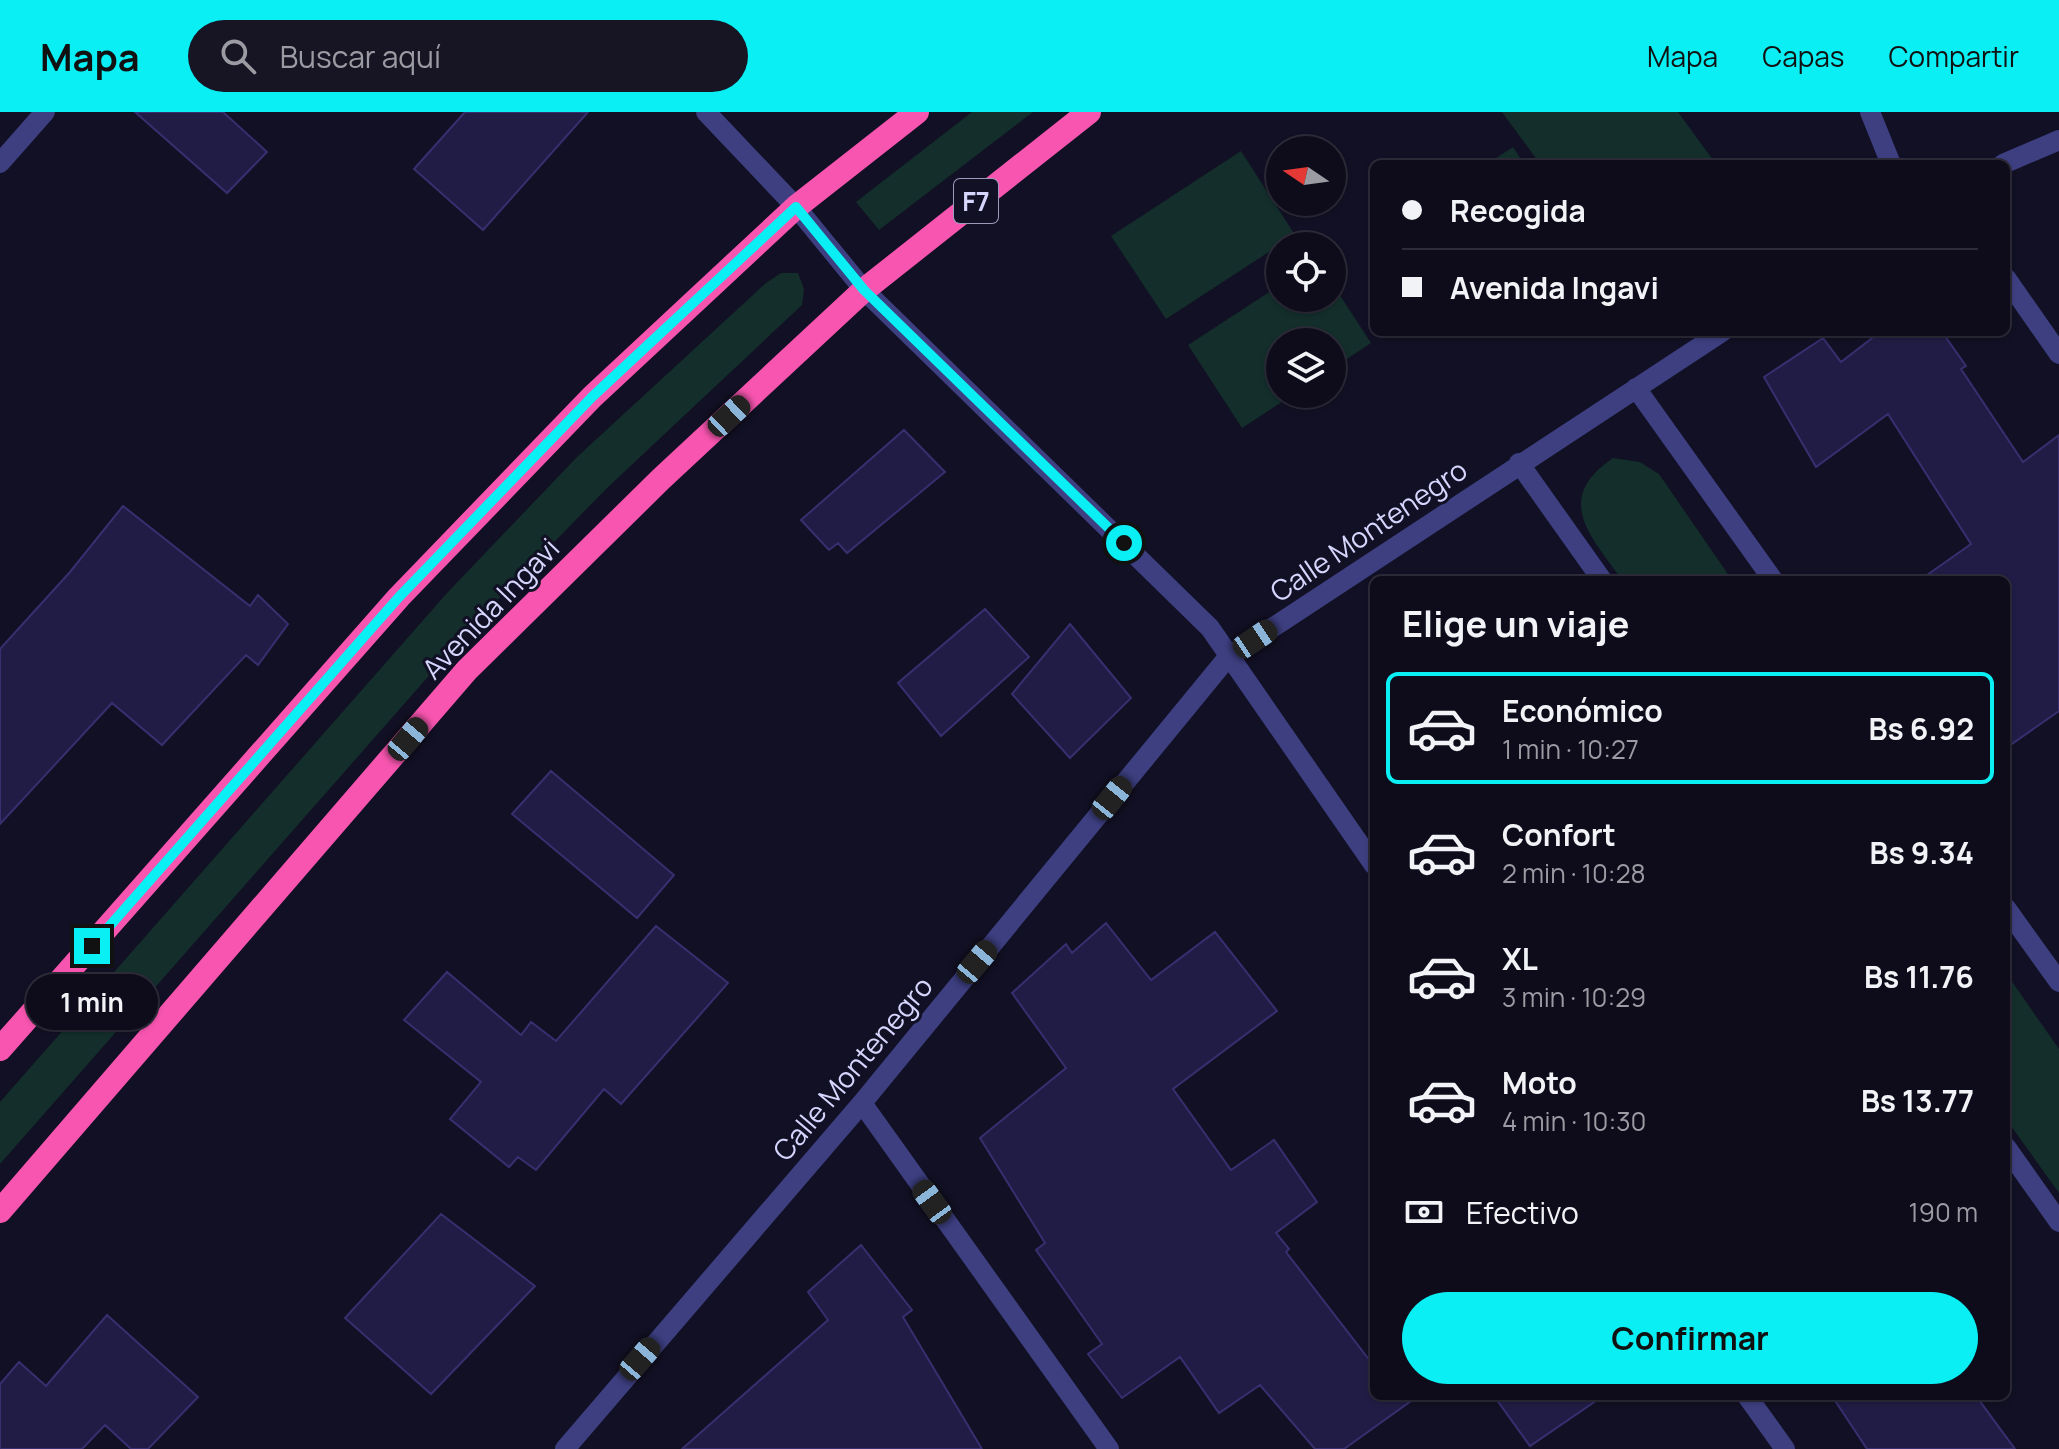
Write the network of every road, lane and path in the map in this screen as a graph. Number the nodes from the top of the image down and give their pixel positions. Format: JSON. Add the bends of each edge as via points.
{"nodes":[{"id":1,"x":45,"y":112,"type":"edge"},
{"id":2,"x":706,"y":112,"type":"edge"},
{"id":3,"x":917,"y":112,"type":"edge"},
{"id":4,"x":1089,"y":112,"type":"edge"},
{"id":5,"x":1870,"y":112,"type":"edge"},
{"id":6,"x":2059,"y":140,"type":"edge"},
{"id":7,"x":4,"y":151,"type":"edge"},
{"id":8,"x":1889,"y":160,"type":"edge"},
{"id":9,"x":2010,"y":161,"type":"edge"},
{"id":10,"x":796,"y":207,"type":"junction"},
{"id":11,"x":2010,"y":284,"type":"edge"},
{"id":12,"x":864,"y":290,"type":"junction"},
{"id":13,"x":1716,"y":336,"type":"edge"},
{"id":14,"x":2059,"y":354,"type":"edge"},
{"id":15,"x":1636,"y":388,"type":"junction"},
{"id":16,"x":1519,"y":463,"type":"junction"},
{"id":17,"x":1599,"y":576,"type":"edge"},
{"id":18,"x":1770,"y":576,"type":"edge"},
{"id":19,"x":1228,"y":657,"type":"junction"},
{"id":20,"x":1370,"y":859,"type":"edge"},
{"id":21,"x":2010,"y":914,"type":"edge"},
{"id":22,"x":2059,"y":982,"type":"edge"},
{"id":23,"x":0,"y":1049,"type":"edge"},
{"id":24,"x":862,"y":1103,"type":"junction"},
{"id":25,"x":2010,"y":1153,"type":"edge"},
{"id":26,"x":0,"y":1211,"type":"edge"},
{"id":27,"x":2059,"y":1222,"type":"edge"},
{"id":28,"x":1750,"y":1400,"type":"edge"},
{"id":29,"x":565,"y":1449,"type":"edge"},
{"id":30,"x":1109,"y":1449,"type":"edge"},
{"id":31,"x":1785,"y":1449,"type":"edge"}],
"edges":[{"from":1,"to":7,"type":"street"},
{"from":2,"to":10,"type":"street"},
{"from":3,"to":10,"type":"highway"},
{"from":4,"to":12,"type":"highway","name":"Avenida Ingavi","number":"F7"},
{"from":5,"to":8,"type":"street"},
{"from":6,"to":9,"type":"street"},
{"from":10,"to":12,"type":"street"},
{"from":10,"to":23,"type":"highway","via":[[592,397],[399,597]]},
{"from":11,"to":14,"type":"street"},
{"from":12,"to":19,"type":"street","via":[[1210,628]]},
{"from":12,"to":26,"type":"highway","name":"Avenida Ingavi","number":"F7","via":[[467,670]]},
{"from":13,"to":15,"type":"street","name":"Calle Montenegro"},
{"from":15,"to":16,"type":"street","name":"Calle Montenegro"},
{"from":15,"to":18,"type":"street"},
{"from":16,"to":17,"type":"street"},
{"from":16,"to":19,"type":"street","name":"Calle Montenegro"},
{"from":19,"to":20,"type":"street"},
{"from":19,"to":24,"type":"street","name":"Calle Montenegro"},
{"from":21,"to":22,"type":"street"},
{"from":24,"to":29,"type":"street","name":"Calle Montenegro"},
{"from":24,"to":30,"type":"street"},
{"from":25,"to":27,"type":"street"},
{"from":28,"to":31,"type":"street"}]}
